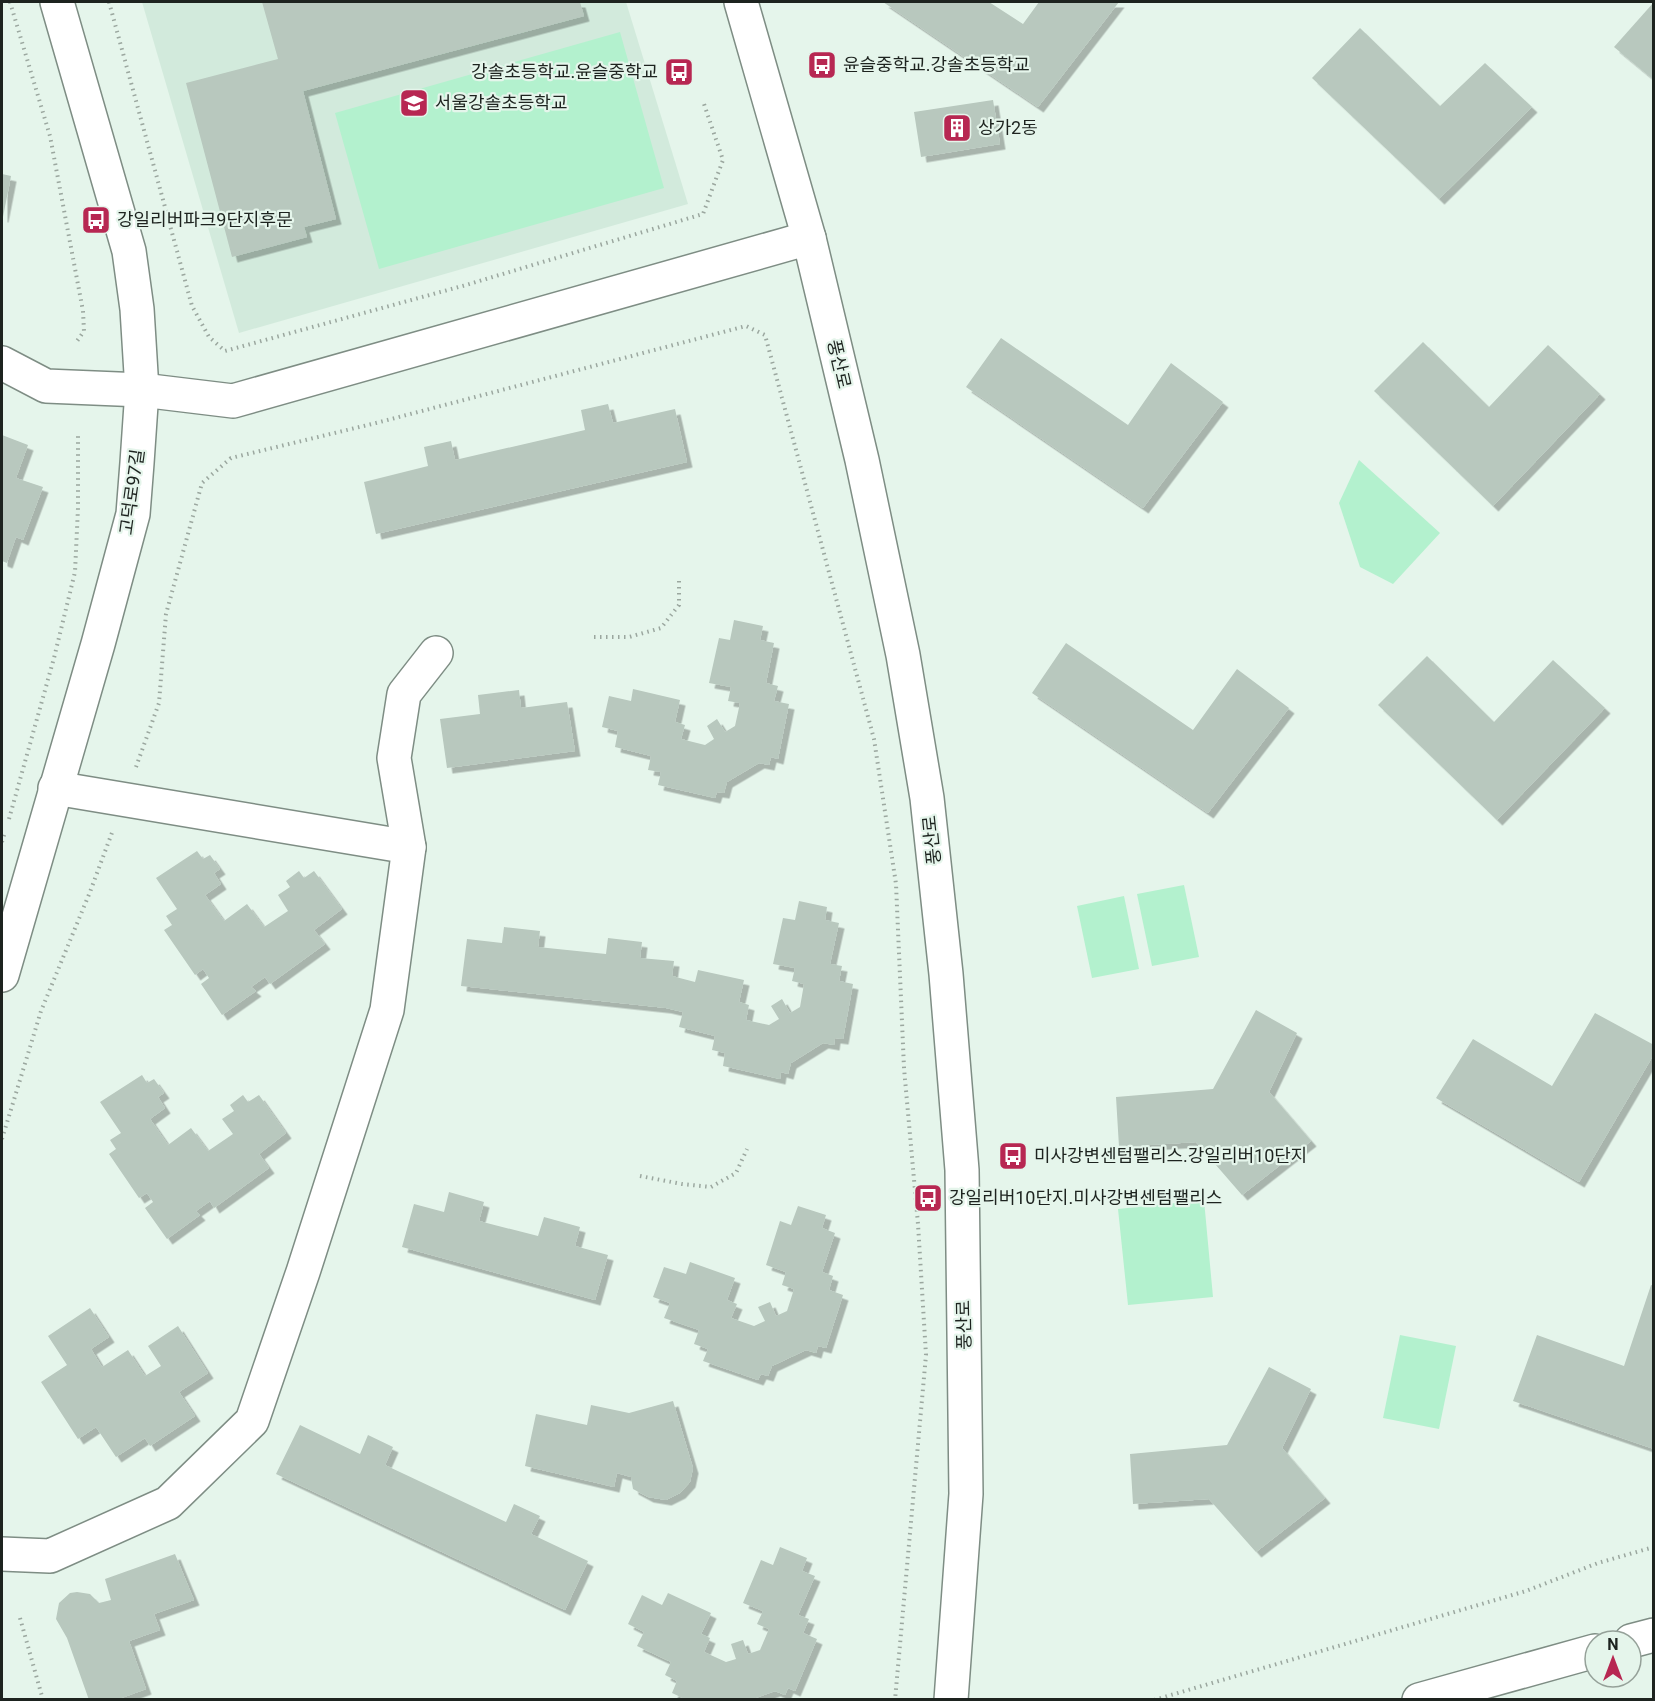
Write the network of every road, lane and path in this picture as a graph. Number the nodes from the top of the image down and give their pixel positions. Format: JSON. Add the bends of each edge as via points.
{"nodes":[{"id":1,"x":10,"y":2,"type":"edge"},
{"id":2,"x":57,"y":2,"type":"edge"},
{"id":3,"x":109,"y":2,"type":"edge"},
{"id":4,"x":741,"y":2,"type":"edge"},
{"id":5,"x":703,"y":101,"type":"dead end"},
{"id":6,"x":809,"y":238,"type":"junction"},
{"id":7,"x":75,"y":344,"type":"dead end"},
{"id":8,"x":2,"y":363,"type":"edge"},
{"id":9,"x":141,"y":390,"type":"junction"},
{"id":10,"x":78,"y":434,"type":"dead end"},
{"id":11,"x":242,"y":456,"type":"dead end"},
{"id":12,"x":679,"y":580,"type":"dead end"},
{"id":13,"x":594,"y":637,"type":"dead end"},
{"id":14,"x":436,"y":653,"type":"dead end"},
{"id":15,"x":55,"y":788,"type":"junction"},
{"id":16,"x":2,"y":842,"type":"edge"},
{"id":17,"x":410,"y":848,"type":"junction"},
{"id":18,"x":2,"y":975,"type":"edge"},
{"id":19,"x":747,"y":1149,"type":"dead end"},
{"id":20,"x":640,"y":1176,"type":"dead end"},
{"id":21,"x":1653,"y":1547,"type":"edge"},
{"id":22,"x":2,"y":1554,"type":"edge"},
{"id":23,"x":20,"y":1618,"type":"dead end"},
{"id":24,"x":1583,"y":1654,"type":"edge"},
{"id":25,"x":43,"y":1700,"type":"edge"},
{"id":26,"x":895,"y":1700,"type":"edge"},
{"id":27,"x":951,"y":1700,"type":"edge"},
{"id":28,"x":1154,"y":1700,"type":"edge"},
{"id":29,"x":1419,"y":1700,"type":"edge"}],
"edges":[{"from":1,"to":7,"type":"path","via":[[50,136],[83,311],[84,331]]},
{"from":2,"to":9,"type":"street","name":"고덕로97길","via":[[129,252],[137,309]]},
{"from":3,"to":5,"type":"path","via":[[192,306],[209,337],[225,351],[703,214],[723,160]]},
{"from":4,"to":6,"type":"street","name":"풍산로"},
{"from":6,"to":9,"type":"street","via":[[233,401]]},
{"from":6,"to":27,"type":"street","name":"풍산로","via":[[903,655],[927,798],[946,974],[962,1170],[966,1494]]},
{"from":8,"to":9,"type":"street","via":[[46,386]]},
{"from":9,"to":15,"type":"street","name":"고덕로97길","via":[[133,514]]},
{"from":10,"to":16,"type":"path","via":[[75,572]]},
{"from":11,"to":26,"type":"path","via":[[746,326],[765,335],[874,739],[896,884],[904,1068],[926,1355]]},
{"from":12,"to":13,"type":"path","via":[[679,605],[661,628],[629,637]]},
{"from":14,"to":17,"type":"street","via":[[404,693],[394,758]]},
{"from":15,"to":17,"type":"street"},
{"from":15,"to":18,"type":"street","name":"고덕로97길"},
{"from":17,"to":22,"type":"street","via":[[387,1010],[252,1421],[168,1503],[50,1556]]},
{"from":19,"to":20,"type":"path","via":[[736,1173],[711,1187]]},
{"from":21,"to":28,"type":"path","via":[[1526,1591]]},
{"from":23,"to":25,"type":"path"},
{"from":24,"to":29,"type":"street"}]}
